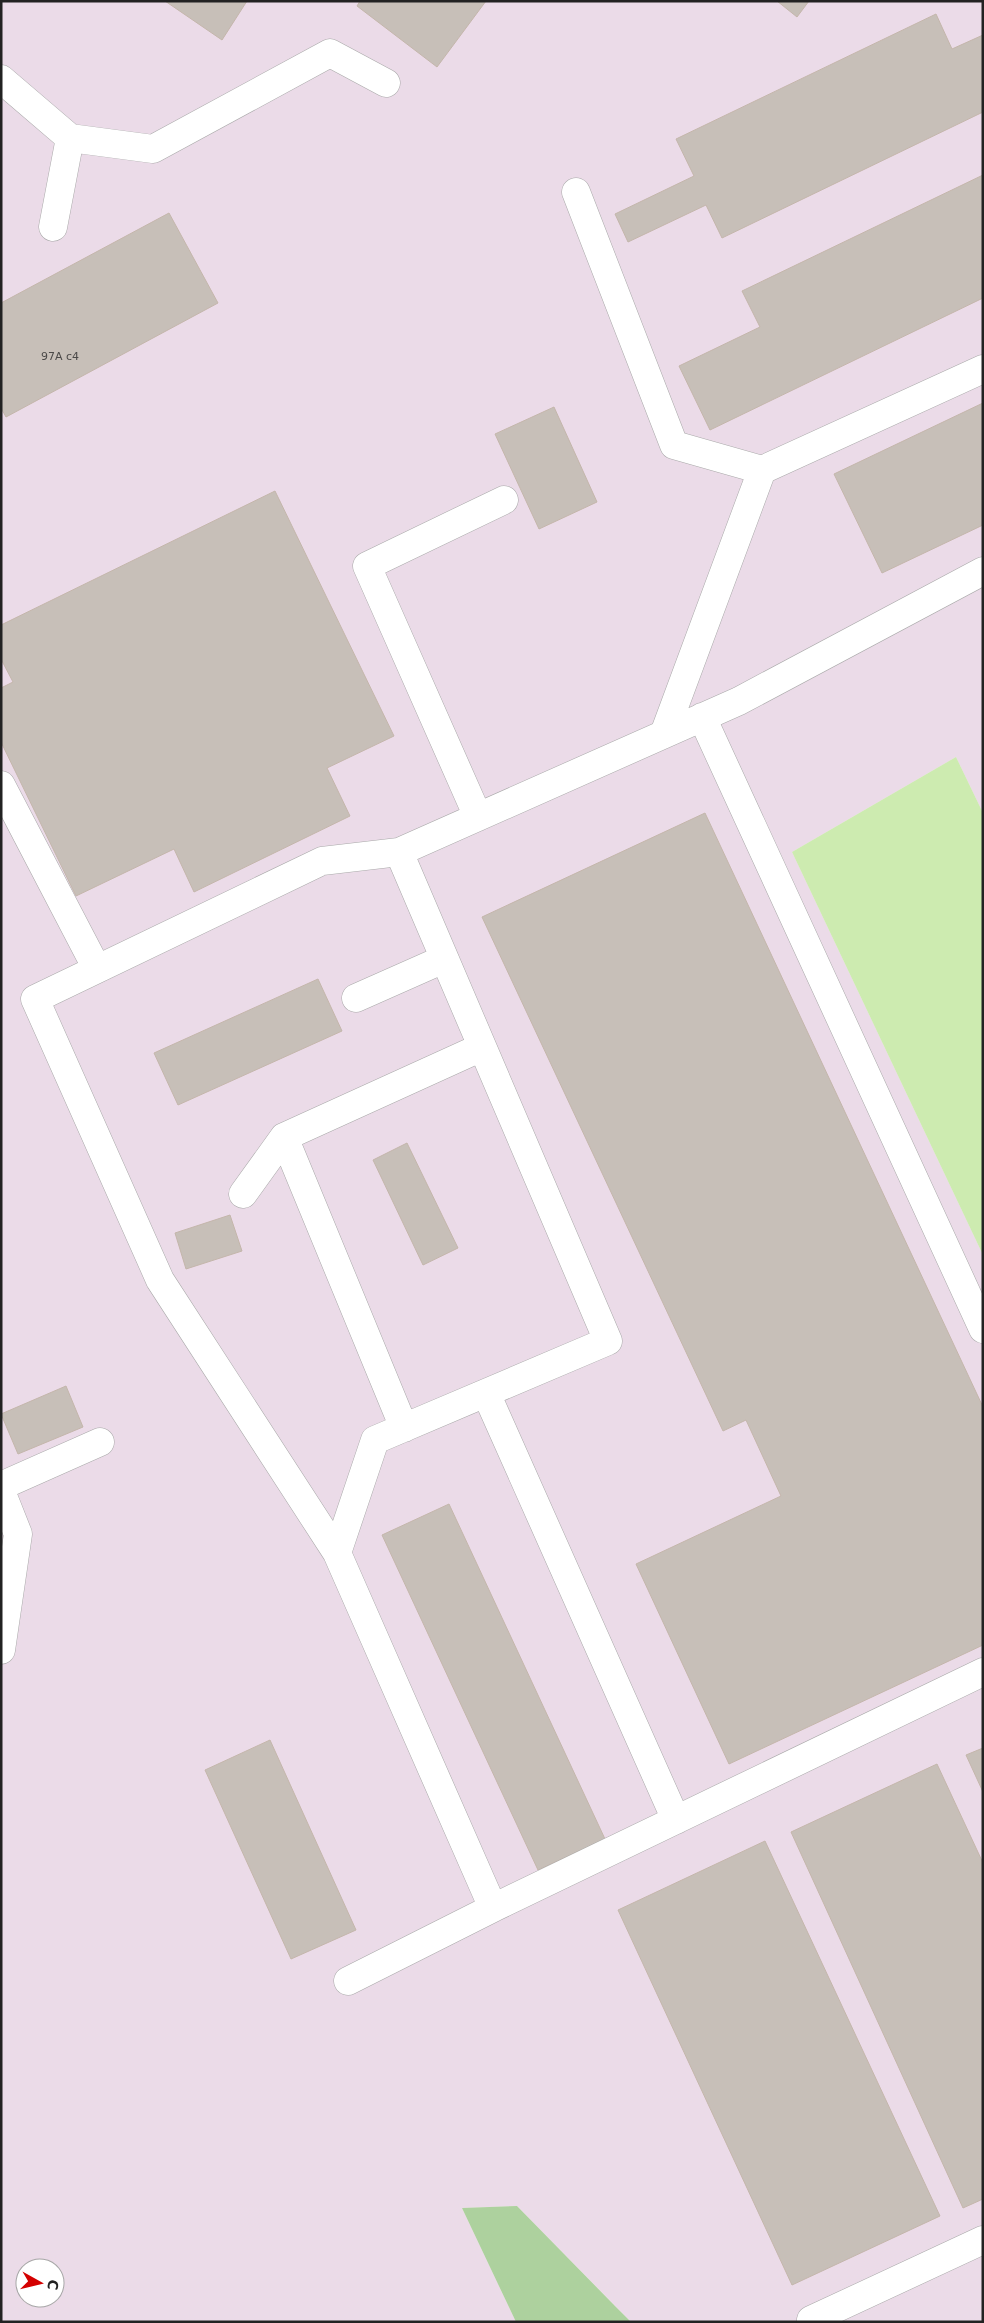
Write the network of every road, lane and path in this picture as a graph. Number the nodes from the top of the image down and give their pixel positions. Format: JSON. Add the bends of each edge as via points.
{"nodes":[{"id":1,"x":1,"y":78,"type":"edge"},
{"id":2,"x":386,"y":83,"type":"dead end"},
{"id":3,"x":70,"y":138,"type":"junction"},
{"id":4,"x":576,"y":192,"type":"dead end"},
{"id":5,"x":53,"y":227,"type":"dead end"},
{"id":6,"x":983,"y":369,"type":"edge"},
{"id":7,"x":762,"y":470,"type":"junction"},
{"id":8,"x":504,"y":500,"type":"dead end"},
{"id":9,"x":983,"y":571,"type":"edge"},
{"id":10,"x":702,"y":717,"type":"junction"},
{"id":11,"x":664,"y":734,"type":"junction"},
{"id":12,"x":1,"y":784,"type":"edge"},
{"id":13,"x":478,"y":817,"type":"junction"},
{"id":14,"x":399,"y":852,"type":"junction"},
{"id":15,"x":444,"y":959,"type":"junction"},
{"id":16,"x":97,"y":969,"type":"junction"},
{"id":17,"x":356,"y":998,"type":"dead end"},
{"id":18,"x":482,"y":1046,"type":"junction"},
{"id":19,"x":284,"y":1137,"type":"junction"},
{"id":20,"x":242,"y":1194,"type":"dead end"},
{"id":21,"x":983,"y":1329,"type":"edge"},
{"id":22,"x":486,"y":1393,"type":"junction"},
{"id":23,"x":404,"y":1428,"type":"junction"},
{"id":24,"x":100,"y":1442,"type":"dead end"},
{"id":25,"x":1,"y":1486,"type":"edge"},
{"id":26,"x":1,"y":1491,"type":"edge"},
{"id":27,"x":337,"y":1552,"type":"junction"},
{"id":28,"x":1,"y":1650,"type":"edge"},
{"id":29,"x":983,"y":1672,"type":"edge"},
{"id":30,"x":676,"y":1820,"type":"junction"},
{"id":31,"x":493,"y":1908,"type":"junction"},
{"id":32,"x":348,"y":1981,"type":"dead end"},
{"id":33,"x":983,"y":2240,"type":"edge"},
{"id":34,"x":811,"y":2320,"type":"dead end"}],
"edges":[{"from":1,"to":3,"type":"street"},
{"from":2,"to":3,"type":"street","via":[[330,53],[153,150]]},
{"from":3,"to":5,"type":"street"},
{"from":4,"to":7,"type":"street","via":[[674,445]]},
{"from":6,"to":7,"type":"street"},
{"from":7,"to":11,"type":"street"},
{"from":8,"to":13,"type":"street","via":[[366,566]]},
{"from":9,"to":10,"type":"street","via":[[739,701]]},
{"from":10,"to":11,"type":"street"},
{"from":10,"to":21,"type":"street"},
{"from":11,"to":13,"type":"street"},
{"from":12,"to":16,"type":"street"},
{"from":13,"to":14,"type":"street"},
{"from":14,"to":15,"type":"street"},
{"from":14,"to":16,"type":"street","via":[[322,861]]},
{"from":15,"to":17,"type":"street"},
{"from":15,"to":18,"type":"street"},
{"from":16,"to":27,"type":"street","via":[[35,999],[160,1280]]},
{"from":18,"to":19,"type":"street"},
{"from":18,"to":22,"type":"street","via":[[608,1341]]},
{"from":19,"to":20,"type":"street"},
{"from":19,"to":23,"type":"street"},
{"from":22,"to":23,"type":"street"},
{"from":22,"to":30,"type":"street"},
{"from":23,"to":27,"type":"street","via":[[375,1440]]},
{"from":24,"to":25,"type":"street"},
{"from":26,"to":28,"type":"street","via":[[18,1534]]},
{"from":27,"to":31,"type":"street"},
{"from":29,"to":30,"type":"street"},
{"from":30,"to":31,"type":"street"},
{"from":31,"to":32,"type":"street"},
{"from":33,"to":34,"type":"street"}]}
